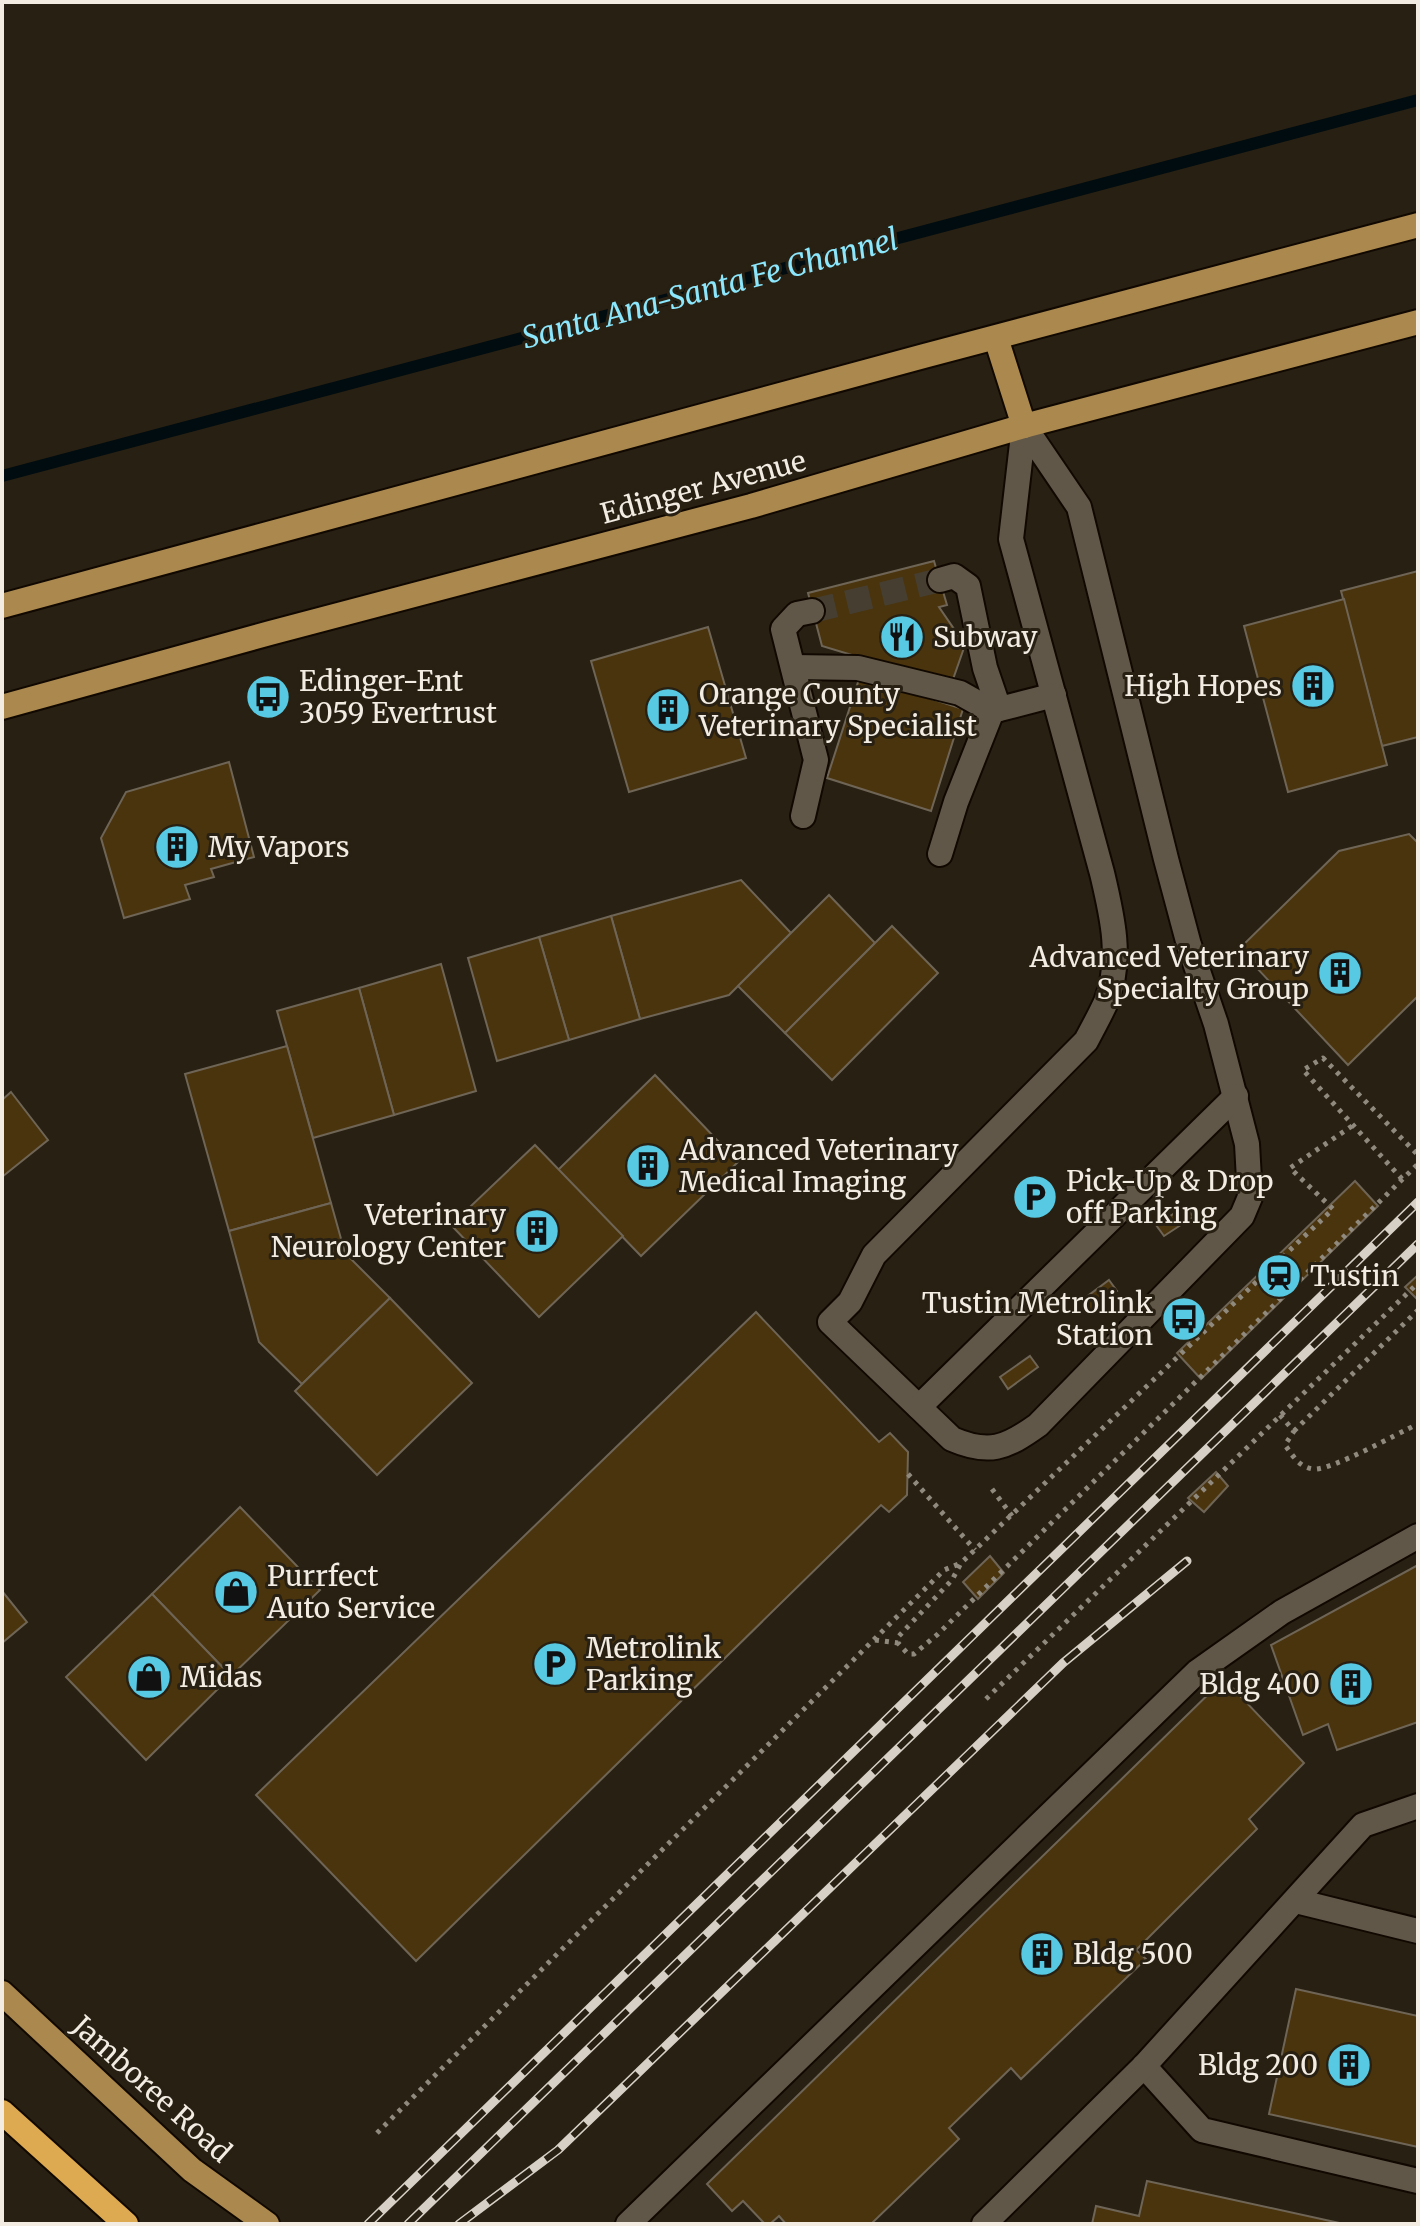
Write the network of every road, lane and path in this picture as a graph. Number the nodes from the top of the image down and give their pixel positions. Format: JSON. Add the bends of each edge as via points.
{"nodes":[{"id":1,"x":1418,"y":225,"type":"edge"},
{"id":2,"x":1418,"y":322,"type":"edge"},
{"id":3,"x":996,"y":338,"type":"junction"},
{"id":4,"x":1024,"y":426,"type":"junction"},
{"id":5,"x":940,"y":580,"type":"tunnel mouth"},
{"id":6,"x":2,"y":606,"type":"edge"},
{"id":7,"x":812,"y":611,"type":"tunnel mouth"},
{"id":8,"x":793,"y":667,"type":"junction"},
{"id":9,"x":1054,"y":695,"type":"junction"},
{"id":10,"x":2,"y":707,"type":"edge"},
{"id":11,"x":996,"y":710,"type":"junction"},
{"id":12,"x":803,"y":816,"type":"dead end"},
{"id":13,"x":940,"y":854,"type":"dead end"},
{"id":14,"x":1236,"y":1096,"type":"junction"},
{"id":15,"x":1352,"y":1126,"type":"junction"},
{"id":16,"x":1418,"y":1155,"type":"edge"},
{"id":17,"x":1418,"y":1164,"type":"edge"},
{"id":18,"x":1402,"y":1179,"type":"junction"},
{"id":19,"x":1418,"y":1283,"type":"edge"},
{"id":20,"x":1418,"y":1310,"type":"edge"},
{"id":21,"x":919,"y":1407,"type":"junction"},
{"id":22,"x":1280,"y":1415,"type":"junction"},
{"id":23,"x":1418,"y":1424,"type":"edge"},
{"id":24,"x":1294,"y":1431,"type":"junction"},
{"id":25,"x":908,"y":1474,"type":"dead end"},
{"id":26,"x":992,"y":1489,"type":"dead end"},
{"id":27,"x":1012,"y":1516,"type":"junction"},
{"id":28,"x":1418,"y":1536,"type":"edge"},
{"id":29,"x":975,"y":1550,"type":"junction"},
{"id":30,"x":961,"y":1563,"type":"junction"},
{"id":31,"x":874,"y":1640,"type":"junction"},
{"id":32,"x":898,"y":1643,"type":"junction"},
{"id":33,"x":986,"y":1699,"type":"dead end"},
{"id":34,"x":1418,"y":1806,"type":"edge"},
{"id":35,"x":1296,"y":1901,"type":"junction"},
{"id":36,"x":1418,"y":1931,"type":"edge"},
{"id":37,"x":2,"y":1993,"type":"edge"},
{"id":38,"x":1144,"y":2066,"type":"junction"},
{"id":39,"x":2,"y":2112,"type":"edge"},
{"id":40,"x":377,"y":2133,"type":"dead end"},
{"id":41,"x":1418,"y":2181,"type":"edge"},
{"id":42,"x":125,"y":2224,"type":"edge"},
{"id":43,"x":267,"y":2224,"type":"edge"},
{"id":44,"x":628,"y":2224,"type":"edge"},
{"id":45,"x":984,"y":2224,"type":"edge"}],
"edges":[{"from":1,"to":3,"type":"main road"},
{"from":2,"to":4,"type":"main road","name":"Edinger Avenue"},
{"from":3,"to":4,"type":"main road"},
{"from":3,"to":6,"type":"main road"},
{"from":4,"to":9,"type":"lane","via":[[1011,539]]},
{"from":4,"to":10,"type":"main road","name":"Edinger Avenue","via":[[751,506]]},
{"from":4,"to":14,"type":"lane","via":[[1079,507],[1189,945]]},
{"from":5,"to":11,"type":"lane","via":[[954,576],[968,586]]},
{"from":7,"to":8,"type":"lane","via":[[797,614],[783,629]]},
{"from":8,"to":11,"type":"lane","via":[[858,668],[960,693]]},
{"from":8,"to":12,"type":"lane","via":[[816,760]]},
{"from":9,"to":11,"type":"lane"},
{"from":9,"to":21,"type":"lane","via":[[1111,914],[1114,971],[1086,1041],[874,1255],[850,1302],[830,1322]]},
{"from":11,"to":13,"type":"lane"},
{"from":14,"to":21,"type":"lane"},
{"from":14,"to":21,"type":"lane","via":[[1249,1169],[1250,1197],[1242,1216],[1038,1425],[1014,1442],[990,1449],[970,1447],[952,1439]]},
{"from":15,"to":16,"type":"path","via":[[1303,1070],[1323,1058]]},
{"from":15,"to":18,"type":"path"},
{"from":15,"to":27,"type":"path","via":[[1290,1168],[1333,1209]]},
{"from":17,"to":18,"type":"path"},
{"from":18,"to":32,"type":"path","via":[[938,1634],[914,1654]]},
{"from":19,"to":22,"type":"path"},
{"from":20,"to":24,"type":"path"},
{"from":22,"to":24,"type":"path"},
{"from":22,"to":33,"type":"path"},
{"from":23,"to":24,"type":"path","via":[[1314,1469],[1300,1464],[1285,1445]]},
{"from":25,"to":29,"type":"path"},
{"from":26,"to":27,"type":"path"},
{"from":27,"to":29,"type":"path"},
{"from":28,"to":44,"type":"lane","via":[[1282,1612],[1197,1672]]},
{"from":29,"to":30,"type":"path"},
{"from":30,"to":31,"type":"path","via":[[944,1570]]},
{"from":30,"to":32,"type":"path"},
{"from":31,"to":32,"type":"path"},
{"from":31,"to":40,"type":"path"},
{"from":34,"to":35,"type":"lane","via":[[1363,1825]]},
{"from":35,"to":36,"type":"lane"},
{"from":35,"to":38,"type":"lane"},
{"from":37,"to":43,"type":"main road","name":"Jamboree Road","via":[[192,2170]]},
{"from":38,"to":41,"type":"lane","via":[[1202,2130]]},
{"from":38,"to":45,"type":"lane"},
{"from":39,"to":42,"type":"highway"}]}
